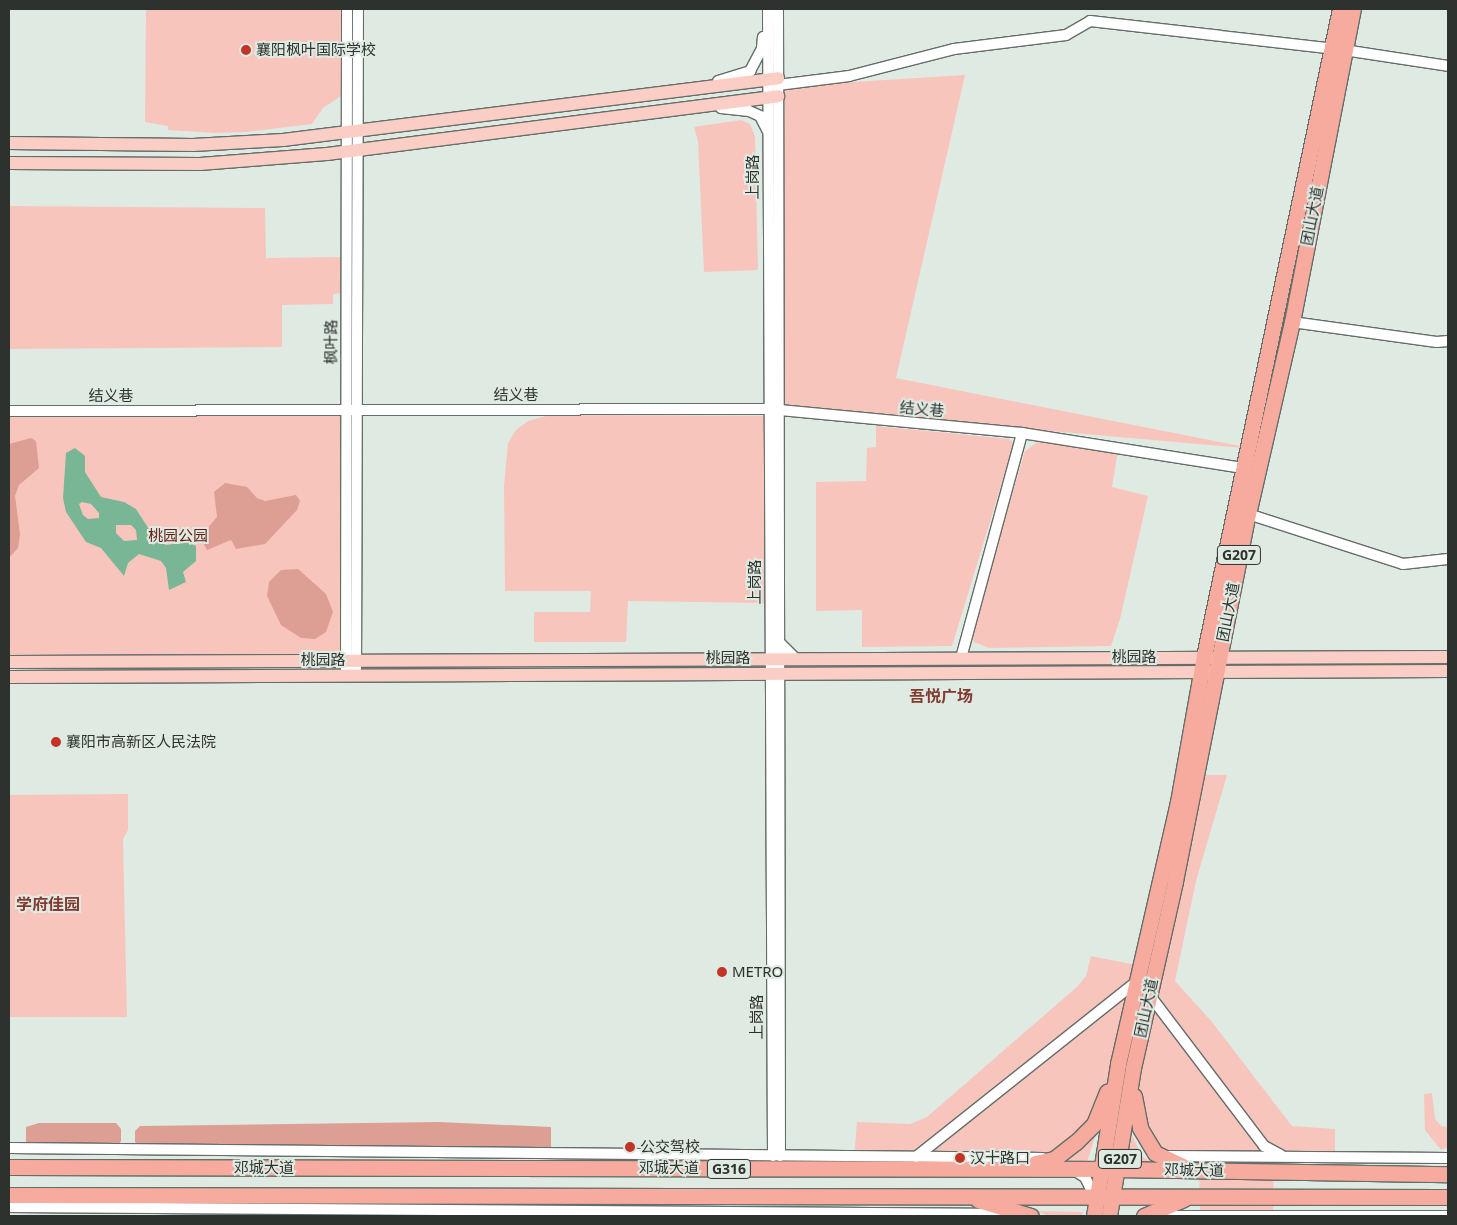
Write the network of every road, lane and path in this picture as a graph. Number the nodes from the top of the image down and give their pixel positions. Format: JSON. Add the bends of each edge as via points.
{"nodes":[{"id":1,"x":347,"y":9,"type":"edge"},
{"id":2,"x":358,"y":9,"type":"edge"},
{"id":3,"x":767,"y":9,"type":"edge"},
{"id":4,"x":778,"y":9,"type":"edge"},
{"id":5,"x":1340,"y":9,"type":"edge"},
{"id":6,"x":1353,"y":9,"type":"edge"},
{"id":7,"x":1338,"y":50,"type":"junction"},
{"id":8,"x":1448,"y":66,"type":"edge"},
{"id":9,"x":774,"y":87,"type":"junction"},
{"id":10,"x":684,"y":89,"type":"junction"},
{"id":11,"x":683,"y":109,"type":"junction"},
{"id":12,"x":352,"y":130,"type":"junction"},
{"id":13,"x":768,"y":132,"type":"junction"},
{"id":14,"x":9,"y":143,"type":"edge"},
{"id":15,"x":352,"y":151,"type":"junction"},
{"id":16,"x":9,"y":163,"type":"edge"},
{"id":17,"x":1292,"y":322,"type":"junction"},
{"id":18,"x":1448,"y":341,"type":"edge"},
{"id":19,"x":352,"y":410,"type":"junction"},
{"id":20,"x":774,"y":410,"type":"junction"},
{"id":21,"x":9,"y":411,"type":"edge"},
{"id":22,"x":1022,"y":433,"type":"junction"},
{"id":23,"x":1244,"y":468,"type":"junction"},
{"id":24,"x":1248,"y":514,"type":"junction"},
{"id":25,"x":1448,"y":559,"type":"edge"},
{"id":26,"x":775,"y":642,"type":"junction"},
{"id":27,"x":1212,"y":656,"type":"junction"},
{"id":28,"x":1448,"y":657,"type":"edge"},
{"id":29,"x":754,"y":658,"type":"junction"},
{"id":30,"x":775,"y":658,"type":"junction"},
{"id":31,"x":795,"y":658,"type":"junction"},
{"id":32,"x":961,"y":658,"type":"junction"},
{"id":33,"x":351,"y":660,"type":"junction"},
{"id":34,"x":9,"y":662,"type":"edge"},
{"id":35,"x":1448,"y":671,"type":"edge"},
{"id":36,"x":1208,"y":673,"type":"junction"},
{"id":37,"x":754,"y":674,"type":"junction"},
{"id":38,"x":775,"y":674,"type":"junction"},
{"id":39,"x":797,"y":674,"type":"junction"},
{"id":40,"x":351,"y":676,"type":"junction"},
{"id":41,"x":9,"y":677,"type":"edge"},
{"id":42,"x":775,"y":692,"type":"junction"},
{"id":43,"x":1137,"y":981,"type":"junction"},
{"id":44,"x":1148,"y":993,"type":"junction"},
{"id":45,"x":1134,"y":1063,"type":"junction"},
{"id":46,"x":1118,"y":1064,"type":"junction"},
{"id":47,"x":9,"y":1148,"type":"edge"},
{"id":48,"x":1155,"y":1153,"type":"junction"},
{"id":49,"x":776,"y":1156,"type":"junction"},
{"id":50,"x":916,"y":1157,"type":"junction"},
{"id":51,"x":1054,"y":1158,"type":"junction"},
{"id":52,"x":1297,"y":1158,"type":"junction"},
{"id":53,"x":1448,"y":1158,"type":"edge"},
{"id":54,"x":9,"y":1159,"type":"edge"},
{"id":55,"x":9,"y":1167,"type":"edge"},
{"id":56,"x":24,"y":1168,"type":"junction"},
{"id":57,"x":1012,"y":1169,"type":"junction"},
{"id":58,"x":1102,"y":1169,"type":"junction"},
{"id":59,"x":1118,"y":1169,"type":"junction"},
{"id":60,"x":1196,"y":1170,"type":"junction"},
{"id":61,"x":1448,"y":1174,"type":"edge"},
{"id":62,"x":962,"y":1195,"type":"junction"},
{"id":63,"x":1106,"y":1195,"type":"junction"},
{"id":64,"x":13,"y":1196,"type":"edge"},
{"id":65,"x":1194,"y":1196,"type":"junction"},
{"id":66,"x":1448,"y":1197,"type":"edge"},
{"id":67,"x":284,"y":1202,"type":"junction"},
{"id":68,"x":9,"y":1207,"type":"edge"},
{"id":69,"x":270,"y":1213,"type":"edge"},
{"id":70,"x":522,"y":1214,"type":"edge"},
{"id":71,"x":1026,"y":1215,"type":"edge"},
{"id":72,"x":1094,"y":1216,"type":"edge"},
{"id":73,"x":1103,"y":1216,"type":"edge"},
{"id":74,"x":1109,"y":1216,"type":"edge"},
{"id":75,"x":1144,"y":1216,"type":"edge"},
{"id":76,"x":1158,"y":1216,"type":"edge"},
{"id":77,"x":1408,"y":1216,"type":"edge"},
{"id":78,"x":1448,"y":1216,"type":"edge"}],
"edges":[{"from":1,"to":12,"type":"street","name":"枫叶路"},
{"from":2,"to":12,"type":"street","name":"枫叶路"},
{"from":3,"to":9,"type":"street","name":"上岗路"},
{"from":3,"to":10,"type":"street","via":[[762,48],[750,71]]},
{"from":4,"to":9,"type":"street","name":"上岗路"},
{"from":5,"to":7,"type":"highway","name":"团山大道","number":"G207"},
{"from":6,"to":7,"type":"highway","name":"团山大道","number":"G207"},
{"from":7,"to":8,"type":"street"},
{"from":7,"to":9,"type":"street","via":[[1090,21],[1066,35],[954,49],[849,76]]},
{"from":7,"to":17,"type":"highway","name":"团山大道","number":"G207"},
{"from":7,"to":23,"type":"highway","name":"团山大道","number":"G207"},
{"from":9,"to":10,"type":"main road"},
{"from":9,"to":11,"type":"main road"},
{"from":9,"to":13,"type":"street","name":"上岗路"},
{"from":9,"to":20,"type":"street","name":"上岗路"},
{"from":10,"to":12,"type":"main road"},
{"from":11,"to":13,"type":"street","via":[[749,111],[760,116]]},
{"from":11,"to":15,"type":"main road"},
{"from":12,"to":14,"type":"main road","via":[[283,140],[193,145]]},
{"from":12,"to":15,"type":"street","name":"枫叶路"},
{"from":13,"to":20,"type":"street","name":"上岗路"},
{"from":15,"to":16,"type":"main road","via":[[200,164]]},
{"from":15,"to":19,"type":"street","name":"枫叶路"},
{"from":17,"to":18,"type":"street"},
{"from":17,"to":24,"type":"highway","name":"团山大道","number":"G207"},
{"from":19,"to":20,"type":"street","name":"结义巷"},
{"from":19,"to":21,"type":"street","name":"结义巷"},
{"from":19,"to":33,"type":"street","name":"枫叶路"},
{"from":20,"to":22,"type":"street","name":"结义巷"},
{"from":20,"to":26,"type":"street","name":"上岗路"},
{"from":22,"to":23,"type":"street","name":"结义巷"},
{"from":22,"to":32,"type":"street"},
{"from":23,"to":27,"type":"highway","name":"团山大道","number":"G207"},
{"from":24,"to":25,"type":"street","via":[[1403,564]]},
{"from":24,"to":27,"type":"highway","name":"团山大道","number":"G207"},
{"from":26,"to":29,"type":"street"},
{"from":26,"to":30,"type":"street","name":"上岗路"},
{"from":26,"to":31,"type":"street"},
{"from":27,"to":28,"type":"main road","name":"桃园路"},
{"from":27,"to":32,"type":"main road","name":"桃园路"},
{"from":27,"to":36,"type":"highway","name":"团山大道","number":"G207"},
{"from":29,"to":30,"type":"main road","name":"桃园路"},
{"from":29,"to":33,"type":"main road","name":"桃园路"},
{"from":30,"to":31,"type":"main road","name":"桃园路"},
{"from":30,"to":38,"type":"street","name":"上岗路"},
{"from":31,"to":32,"type":"main road","name":"桃园路"},
{"from":33,"to":34,"type":"main road","name":"桃园路"},
{"from":33,"to":40,"type":"street","name":"枫叶路"},
{"from":35,"to":36,"type":"main road","name":"桃园路"},
{"from":36,"to":39,"type":"main road","name":"桃园路"},
{"from":36,"to":43,"type":"highway","name":"团山大道","number":"G207"},
{"from":36,"to":44,"type":"highway","name":"团山大道","number":"G207","via":[[1175,882]]},
{"from":37,"to":38,"type":"main road","name":"桃园路"},
{"from":37,"to":40,"type":"main road","name":"桃园路"},
{"from":37,"to":42,"type":"street"},
{"from":38,"to":39,"type":"main road","name":"桃园路"},
{"from":38,"to":42,"type":"street","name":"上岗路"},
{"from":39,"to":42,"type":"street"},
{"from":40,"to":41,"type":"main road","name":"桃园路"},
{"from":42,"to":49,"type":"street","name":"上岗路"},
{"from":43,"to":46,"type":"highway","name":"团山大道","number":"G207"},
{"from":43,"to":50,"type":"street"},
{"from":44,"to":45,"type":"highway","name":"团山大道","number":"G207"},
{"from":44,"to":52,"type":"street","via":[[1264,1146],[1274,1154]]},
{"from":45,"to":48,"type":"highway","via":[[1134,1103],[1140,1128]]},
{"from":45,"to":59,"type":"highway","name":"团山大道","number":"G207"},
{"from":46,"to":51,"type":"highway","via":[[1094,1124]]},
{"from":46,"to":58,"type":"highway","name":"团山大道","number":"G207"},
{"from":47,"to":49,"type":"street"},
{"from":48,"to":52,"type":"street","via":[[1174,1157]]},
{"from":48,"to":60,"type":"highway","via":[[1174,1164]]},
{"from":49,"to":50,"type":"street"},
{"from":50,"to":51,"type":"street"},
{"from":51,"to":57,"type":"highway"},
{"from":51,"to":73,"type":"street","via":[[1085,1177]]},
{"from":52,"to":53,"type":"street"},
{"from":54,"to":56,"type":"main road"},
{"from":55,"to":56,"type":"highway","name":"邓城大道","number":"G316"},
{"from":56,"to":57,"type":"highway","name":"邓城大道","number":"G316"},
{"from":57,"to":58,"type":"highway","name":"邓城大道","number":"G316"},
{"from":58,"to":59,"type":"highway","name":"邓城大道","number":"G316"},
{"from":58,"to":63,"type":"highway","name":"团山大道","number":"G207"},
{"from":59,"to":60,"type":"highway","name":"邓城大道","number":"G316"},
{"from":59,"to":63,"type":"highway","name":"团山大道","number":"G207"},
{"from":60,"to":61,"type":"highway","name":"邓城大道","number":"G316"},
{"from":62,"to":63,"type":"highway","name":"邓城大道","number":"G316"},
{"from":62,"to":67,"type":"highway","name":"邓城大道","number":"G316"},
{"from":62,"to":71,"type":"highway"},
{"from":63,"to":65,"type":"highway","name":"邓城大道","number":"G316"},
{"from":63,"to":72,"type":"highway","number":"G207"},
{"from":63,"to":74,"type":"highway","name":"团山大道","number":"G207"},
{"from":64,"to":67,"type":"highway","name":"邓城大道","number":"G316"},
{"from":65,"to":66,"type":"highway","name":"邓城大道","number":"G316"},
{"from":65,"to":75,"type":"highway"},
{"from":67,"to":69,"type":"street"},
{"from":67,"to":70,"type":"street"},
{"from":68,"to":69,"type":"street"},
{"from":70,"to":71,"type":"street"},
{"from":76,"to":77,"type":"street"},
{"from":77,"to":78,"type":"street"}]}
